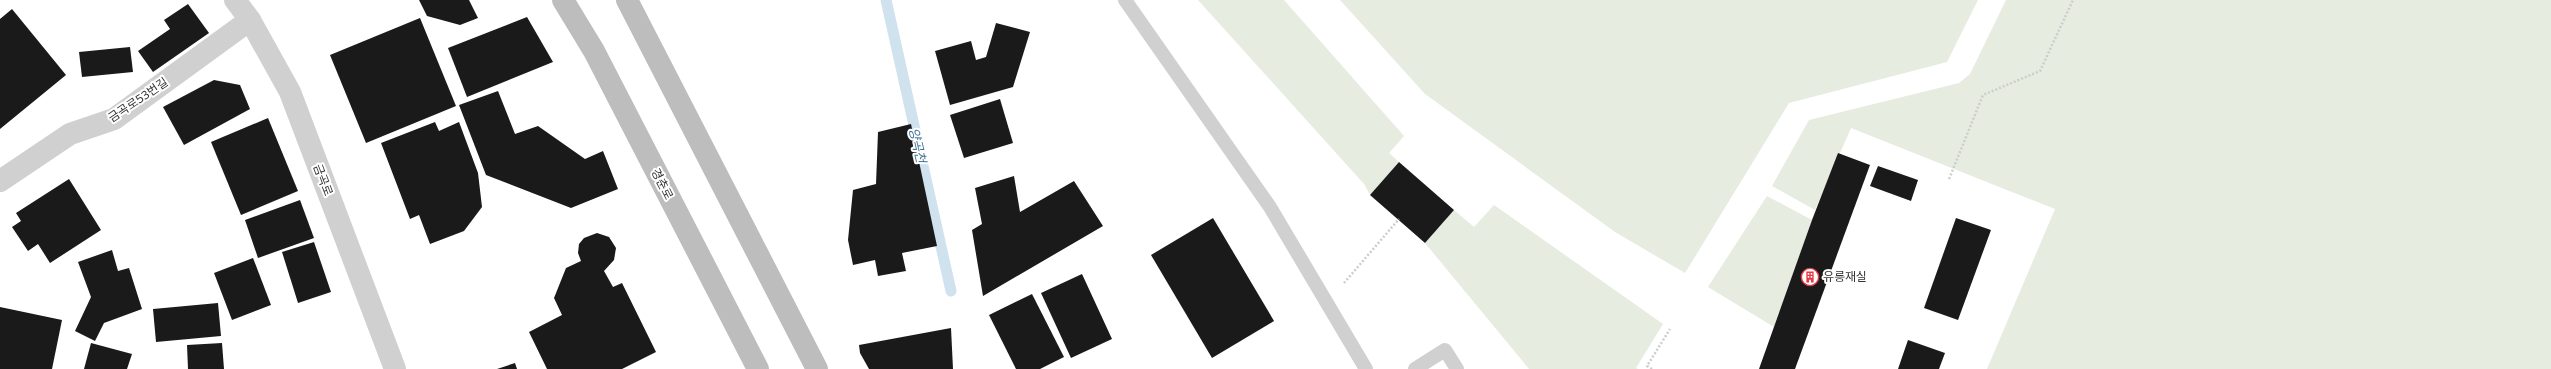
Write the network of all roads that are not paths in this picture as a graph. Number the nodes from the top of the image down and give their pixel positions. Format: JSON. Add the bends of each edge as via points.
{"nodes":[{"id":1,"x":235,"y":0,"type":"edge"},
{"id":2,"x":563,"y":0,"type":"edge"},
{"id":3,"x":627,"y":0,"type":"edge"},
{"id":4,"x":1125,"y":0,"type":"edge"},
{"id":5,"x":250,"y":20,"type":"junction"},
{"id":6,"x":0,"y":181,"type":"edge"},
{"id":7,"x":395,"y":369,"type":"edge"},
{"id":8,"x":758,"y":369,"type":"edge"},
{"id":9,"x":817,"y":369,"type":"edge"},
{"id":10,"x":1366,"y":369,"type":"edge"},
{"id":11,"x":1415,"y":369,"type":"edge"},
{"id":12,"x":1457,"y":369,"type":"edge"}],
"edges":[{"from":1,"to":5,"type":"street","name":"금곡로"},
{"from":2,"to":8,"type":"street","name":"경춘로","via":[[594,51]]},
{"from":3,"to":9,"type":"street"},
{"from":4,"to":10,"type":"lane","via":[[1270,207]]},
{"from":5,"to":6,"type":"street","name":"금곡로53번길","via":[[114,119],[70,134]]},
{"from":5,"to":7,"type":"street","name":"금곡로","via":[[290,92]]},
{"from":11,"to":12,"type":"lane","via":[[1445,350]]}]}
